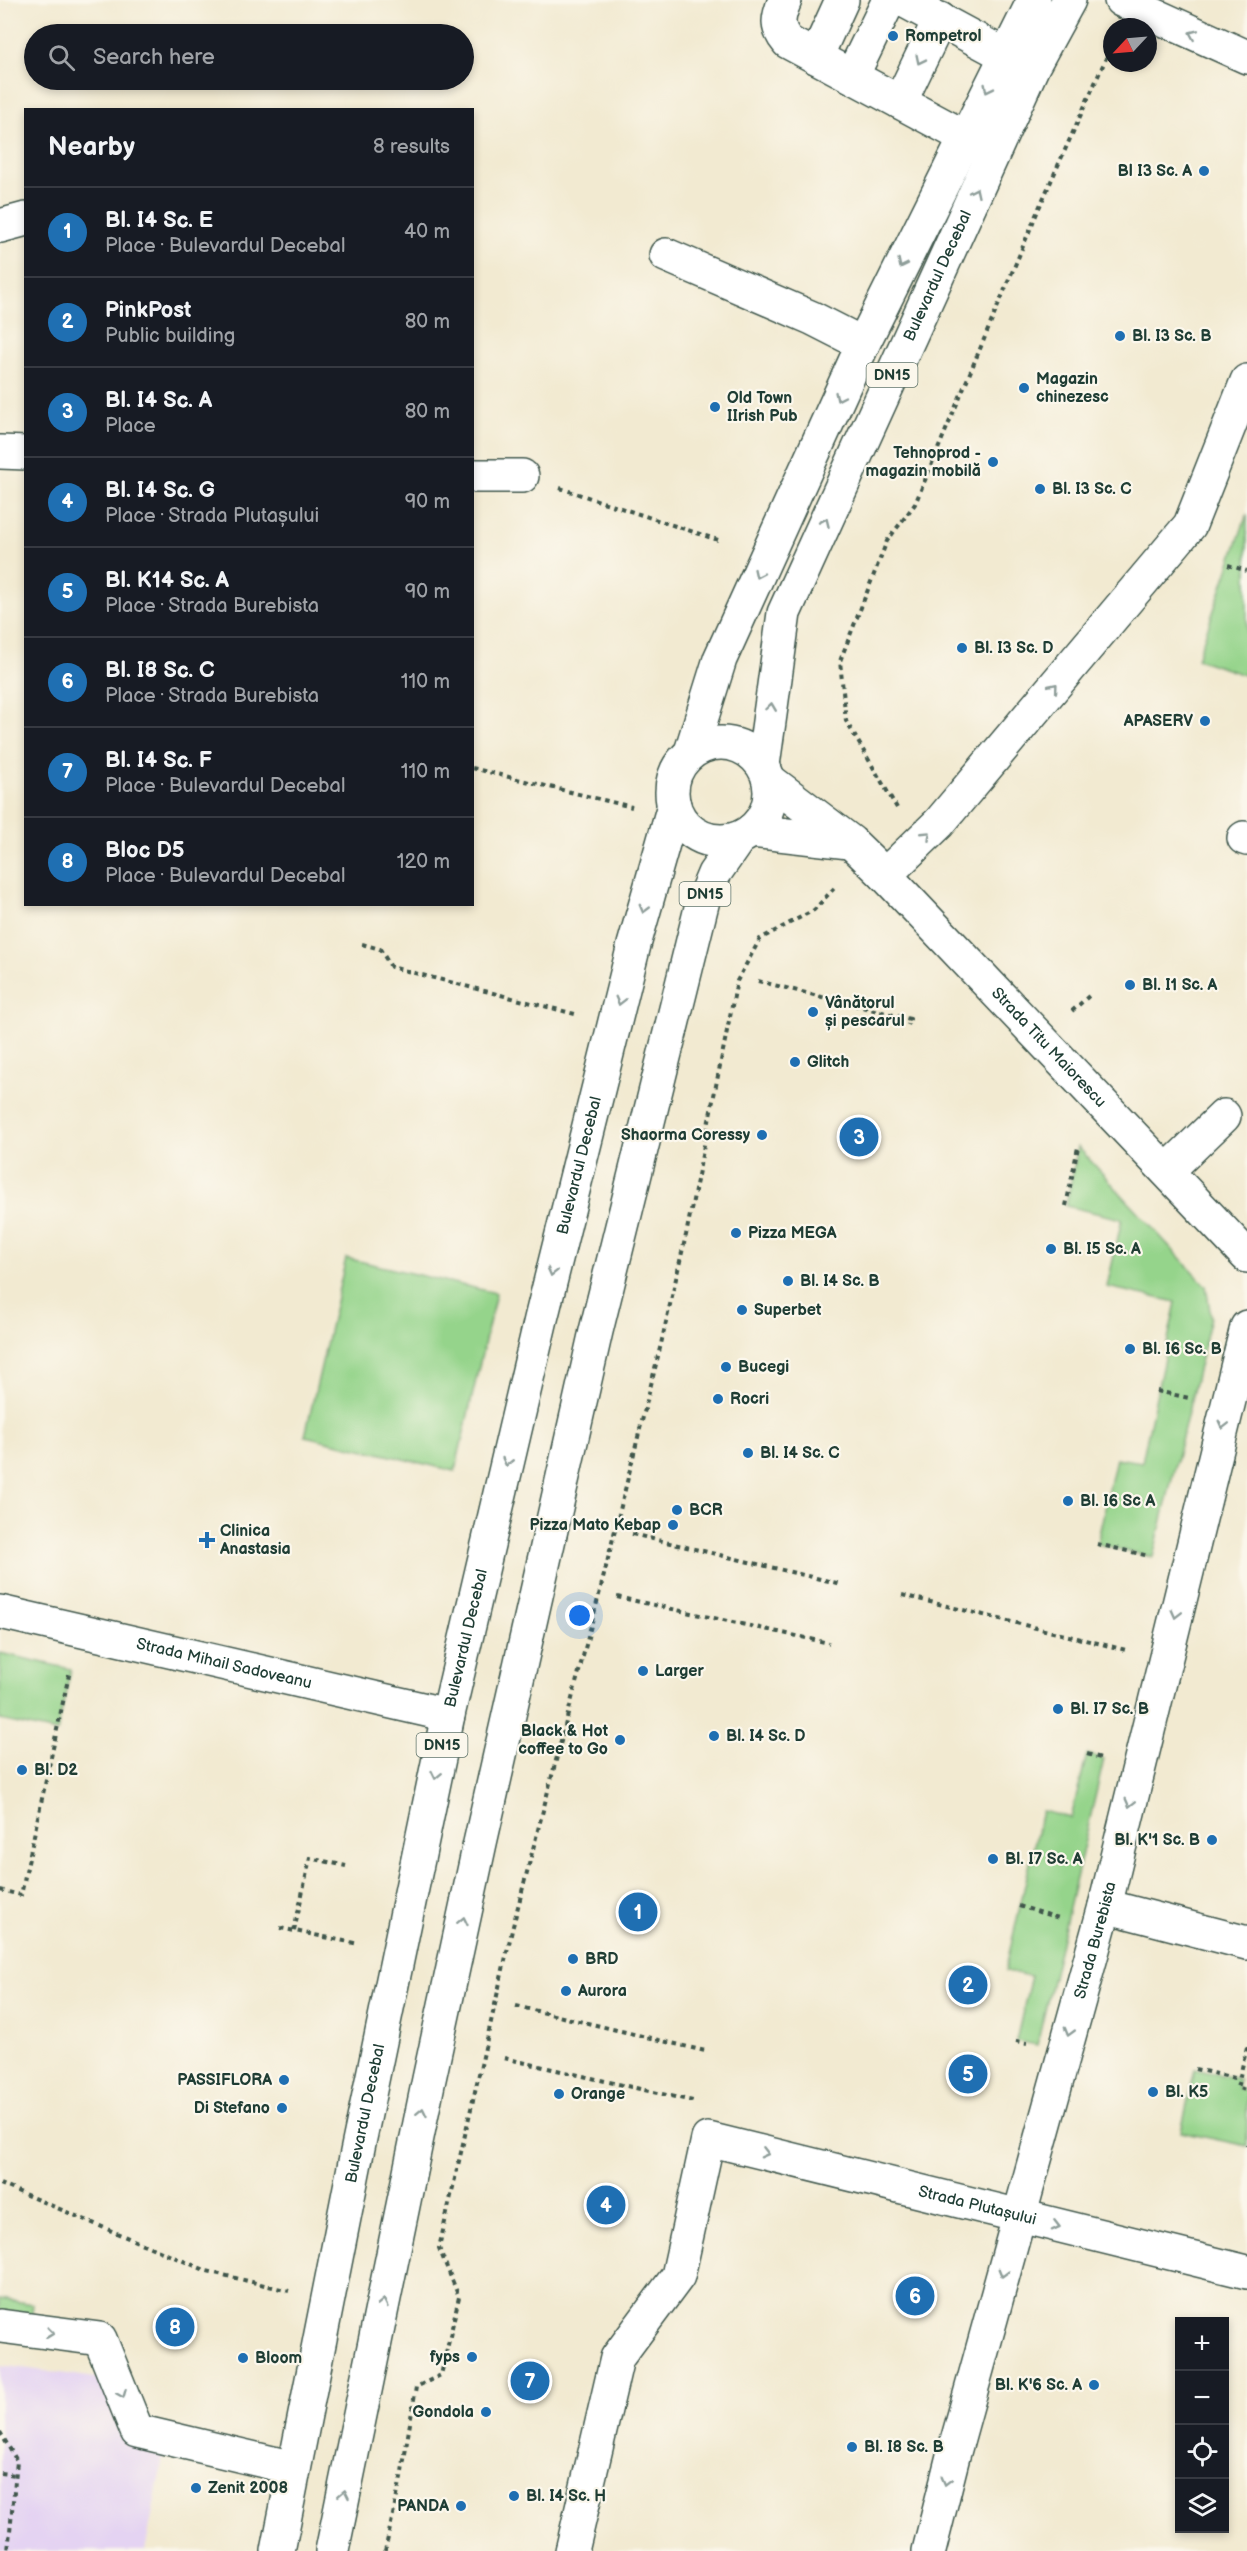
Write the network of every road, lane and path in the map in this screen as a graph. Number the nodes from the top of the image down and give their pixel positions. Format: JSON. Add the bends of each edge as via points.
{"nodes":[{"id":1,"x":785,"y":0,"type":"edge"},
{"id":2,"x":842,"y":0,"type":"edge"},
{"id":3,"x":889,"y":0,"type":"edge"},
{"id":4,"x":903,"y":0,"type":"edge"},
{"id":5,"x":1034,"y":0,"type":"edge"},
{"id":6,"x":1070,"y":0,"type":"edge"},
{"id":7,"x":1121,"y":0,"type":"edge"},
{"id":8,"x":940,"y":19,"type":"junction"},
{"id":9,"x":1005,"y":55,"type":"junction"},
{"id":10,"x":816,"y":57,"type":"junction"},
{"id":11,"x":1247,"y":57,"type":"edge"},
{"id":12,"x":1103,"y":65,"type":"edge"},
{"id":13,"x":852,"y":76,"type":"junction"},
{"id":14,"x":900,"y":102,"type":"junction"},
{"id":15,"x":965,"y":137,"type":"junction"},
{"id":16,"x":24,"y":220,"type":"edge"},
{"id":17,"x":0,"y":226,"type":"edge"},
{"id":18,"x":666,"y":255,"type":"dead end"},
{"id":19,"x":863,"y":344,"type":"junction"},
{"id":20,"x":1247,"y":381,"type":"edge"},
{"id":21,"x":0,"y":452,"type":"edge"},
{"id":22,"x":24,"y":453,"type":"edge"},
{"id":23,"x":474,"y":476,"type":"edge"},
{"id":24,"x":522,"y":476,"type":"joint"},
{"id":25,"x":718,"y":540,"type":"dead end"},
{"id":26,"x":1228,"y":565,"type":"dead end"},
{"id":27,"x":1247,"y":571,"type":"edge"},
{"id":28,"x":691,"y":752,"type":"junction"},
{"id":29,"x":474,"y":768,"type":"edge"},
{"id":30,"x":766,"y":773,"type":"junction"},
{"id":31,"x":674,"y":805,"type":"junction"},
{"id":32,"x":635,"y":808,"type":"dead end"},
{"id":33,"x":745,"y":834,"type":"junction"},
{"id":34,"x":867,"y":858,"type":"junction"},
{"id":35,"x":362,"y":944,"type":"dead end"},
{"id":36,"x":758,"y":981,"type":"dead end"},
{"id":37,"x":1089,"y":996,"type":"dead end"},
{"id":38,"x":582,"y":1016,"type":"dead end"},
{"id":39,"x":1066,"y":1017,"type":"dead end"},
{"id":40,"x":908,"y":1025,"type":"dead end"},
{"id":41,"x":1224,"y":1116,"type":"dead end"},
{"id":42,"x":1078,"y":1147,"type":"dead end"},
{"id":43,"x":1168,"y":1170,"type":"junction"},
{"id":44,"x":1066,"y":1206,"type":"dead end"},
{"id":45,"x":1247,"y":1256,"type":"edge"},
{"id":46,"x":1247,"y":1327,"type":"edge"},
{"id":47,"x":1157,"y":1390,"type":"dead end"},
{"id":48,"x":1191,"y":1398,"type":"dead end"},
{"id":49,"x":632,"y":1534,"type":"dead end"},
{"id":50,"x":1097,"y":1544,"type":"dead end"},
{"id":51,"x":1153,"y":1557,"type":"dead end"},
{"id":52,"x":841,"y":1584,"type":"dead end"},
{"id":53,"x":902,"y":1595,"type":"dead end"},
{"id":54,"x":617,"y":1597,"type":"dead end"},
{"id":55,"x":0,"y":1612,"type":"edge"},
{"id":56,"x":829,"y":1643,"type":"dead end"},
{"id":57,"x":1130,"y":1651,"type":"dead end"},
{"id":58,"x":71,"y":1669,"type":"dead end"},
{"id":59,"x":448,"y":1715,"type":"junction"},
{"id":60,"x":1087,"y":1754,"type":"dead end"},
{"id":61,"x":1104,"y":1759,"type":"dead end"},
{"id":62,"x":346,"y":1866,"type":"dead end"},
{"id":63,"x":0,"y":1890,"type":"edge"},
{"id":64,"x":1019,"y":1906,"type":"dead end"},
{"id":65,"x":1105,"y":1906,"type":"junction"},
{"id":66,"x":1066,"y":1920,"type":"dead end"},
{"id":67,"x":280,"y":1928,"type":"dead end"},
{"id":68,"x":294,"y":1930,"type":"junction"},
{"id":69,"x":1247,"y":1943,"type":"edge"},
{"id":70,"x":359,"y":1944,"type":"dead end"},
{"id":71,"x":516,"y":2006,"type":"dead end"},
{"id":72,"x":1247,"y":2047,"type":"edge"},
{"id":73,"x":705,"y":2051,"type":"dead end"},
{"id":74,"x":504,"y":2058,"type":"dead end"},
{"id":75,"x":1195,"y":2068,"type":"dead end"},
{"id":76,"x":1239,"y":2079,"type":"junction"},
{"id":77,"x":1247,"y":2090,"type":"edge"},
{"id":78,"x":693,"y":2101,"type":"dead end"},
{"id":79,"x":0,"y":2184,"type":"edge"},
{"id":80,"x":1018,"y":2216,"type":"junction"},
{"id":81,"x":1247,"y":2272,"type":"edge"},
{"id":82,"x":290,"y":2291,"type":"dead end"},
{"id":83,"x":0,"y":2326,"type":"edge"},
{"id":84,"x":0,"y":2432,"type":"edge"},
{"id":85,"x":294,"y":2468,"type":"junction"},
{"id":86,"x":0,"y":2473,"type":"edge"},
{"id":87,"x":16,"y":2475,"type":"junction"},
{"id":88,"x":8,"y":2551,"type":"edge"},
{"id":89,"x":278,"y":2551,"type":"edge"},
{"id":90,"x":332,"y":2551,"type":"edge"},
{"id":91,"x":385,"y":2551,"type":"edge"},
{"id":92,"x":572,"y":2551,"type":"edge"},
{"id":93,"x":929,"y":2551,"type":"edge"}],
"edges":[{"from":1,"to":10,"type":"main road","via":[[778,17],[779,32],[788,42]]},
{"from":2,"to":10,"type":"main road"},
{"from":3,"to":13,"type":"main road"},
{"from":4,"to":8,"type":"main road"},
{"from":5,"to":9,"type":"main road","name":"Bulevardul Decebal","number":"DN15"},
{"from":30,"to":6,"type":"main road","name":"Bulevardul Decebal","number":"DN15","one_way":true,"via":[[784,613],[1034,64]]},
{"from":11,"to":7,"type":"main road","one_way":true},
{"from":8,"to":9,"type":"main road"},
{"from":8,"to":14,"type":"main road","one_way":true},
{"from":9,"to":15,"type":"main road","name":"Bulevardul Decebal","number":"DN15","one_way":true},
{"from":10,"to":13,"type":"main road"},
{"from":12,"to":34,"type":"path","via":[[915,504],[887,542],[840,661],[846,721],[901,816]]},
{"from":13,"to":14,"type":"main road"},
{"from":14,"to":15,"type":"main road"},
{"from":15,"to":19,"type":"main road","name":"Bulevardul Decebal","number":"DN15","one_way":true},
{"from":16,"to":17,"type":"main road"},
{"from":18,"to":19,"type":"main road"},
{"from":19,"to":28,"type":"main road","name":"Bulevardul Decebal","number":"DN15","one_way":true,"via":[[720,658]]},
{"from":34,"to":20,"type":"main road","one_way":true,"via":[[939,823],[1190,525]]},
{"from":21,"to":22,"type":"main road"},
{"from":23,"to":24,"type":"main road"},
{"from":24,"to":25,"type":"path"},
{"from":26,"to":27,"type":"path"},
{"from":28,"to":30,"type":"main road","via":[[706,744],[738,745],[752,753]]},
{"from":28,"to":31,"type":"main road","number":"DN15","via":[[679,766],[673,784]]},
{"from":29,"to":32,"type":"path"},
{"from":30,"to":33,"type":"main road","number":"DN15","via":[[769,800],[763,818]]},
{"from":30,"to":34,"type":"main road","name":"Strada Titu Maiorescu"},
{"from":31,"to":33,"type":"main road","via":[[680,820],[706,839],[723,841]]},
{"from":31,"to":59,"type":"main road","name":"Bulevardul Decebal","number":"DN15","one_way":true,"via":[[634,945],[541,1319]]},
{"from":33,"to":34,"type":"main road"},
{"from":90,"to":33,"type":"main road","number":"DN15","one_way":true,"via":[[434,2056],[599,1319],[703,900],[714,874]]},
{"from":34,"to":43,"type":"main road","name":"Strada Titu Maiorescu"},
{"from":34,"to":91,"type":"path","via":[[814,910],[760,939],[737,981],[658,1356],[513,1926],[439,2248],[459,2297],[454,2323],[441,2375],[416,2387]]},
{"from":35,"to":38,"type":"path","via":[[380,949],[391,967]]},
{"from":36,"to":40,"type":"path","via":[[910,1018]]},
{"from":37,"to":39,"type":"path"},
{"from":41,"to":43,"type":"main road"},
{"from":42,"to":44,"type":"path"},
{"from":43,"to":45,"type":"main road","name":"Strada Titu Maiorescu"},
{"from":46,"to":65,"type":"main road","name":"Strada Burebista","one_way":true},
{"from":47,"to":48,"type":"path"},
{"from":49,"to":52,"type":"path"},
{"from":50,"to":51,"type":"path"},
{"from":53,"to":57,"type":"path"},
{"from":54,"to":56,"type":"path"},
{"from":55,"to":59,"type":"main road","name":"Strada Mihail Sadoveanu"},
{"from":58,"to":63,"type":"path","via":[[21,1895]]},
{"from":59,"to":85,"type":"main road","name":"Bulevardul Decebal","number":"DN15","one_way":true},
{"from":60,"to":61,"type":"path"},
{"from":62,"to":68,"type":"path","via":[[310,1858]]},
{"from":64,"to":66,"type":"path"},
{"from":65,"to":69,"type":"main road"},
{"from":65,"to":80,"type":"main road","name":"Strada Burebista","one_way":true},
{"from":67,"to":68,"type":"path"},
{"from":68,"to":70,"type":"path"},
{"from":71,"to":73,"type":"path"},
{"from":72,"to":76,"type":"path"},
{"from":74,"to":78,"type":"path"},
{"from":75,"to":76,"type":"path"},
{"from":76,"to":77,"type":"path","via":[[1237,2088]]},
{"from":79,"to":82,"type":"path","via":[[207,2271]]},
{"from":80,"to":81,"type":"main road","name":"Strada Plutașului","one_way":true},
{"from":92,"to":80,"type":"main road","name":"Strada Plutașului","one_way":true,"via":[[617,2358],[678,2276],[708,2139]]},
{"from":80,"to":93,"type":"main road","name":"Strada Burebista","one_way":true},
{"from":83,"to":85,"type":"main road","one_way":true,"via":[[100,2339],[137,2431]]},
{"from":84,"to":87,"type":"path","via":[[17,2461]]},
{"from":85,"to":89,"type":"main road","name":"Bulevardul Decebal","number":"DN15"},
{"from":86,"to":87,"type":"path"},
{"from":87,"to":88,"type":"path"}]}
